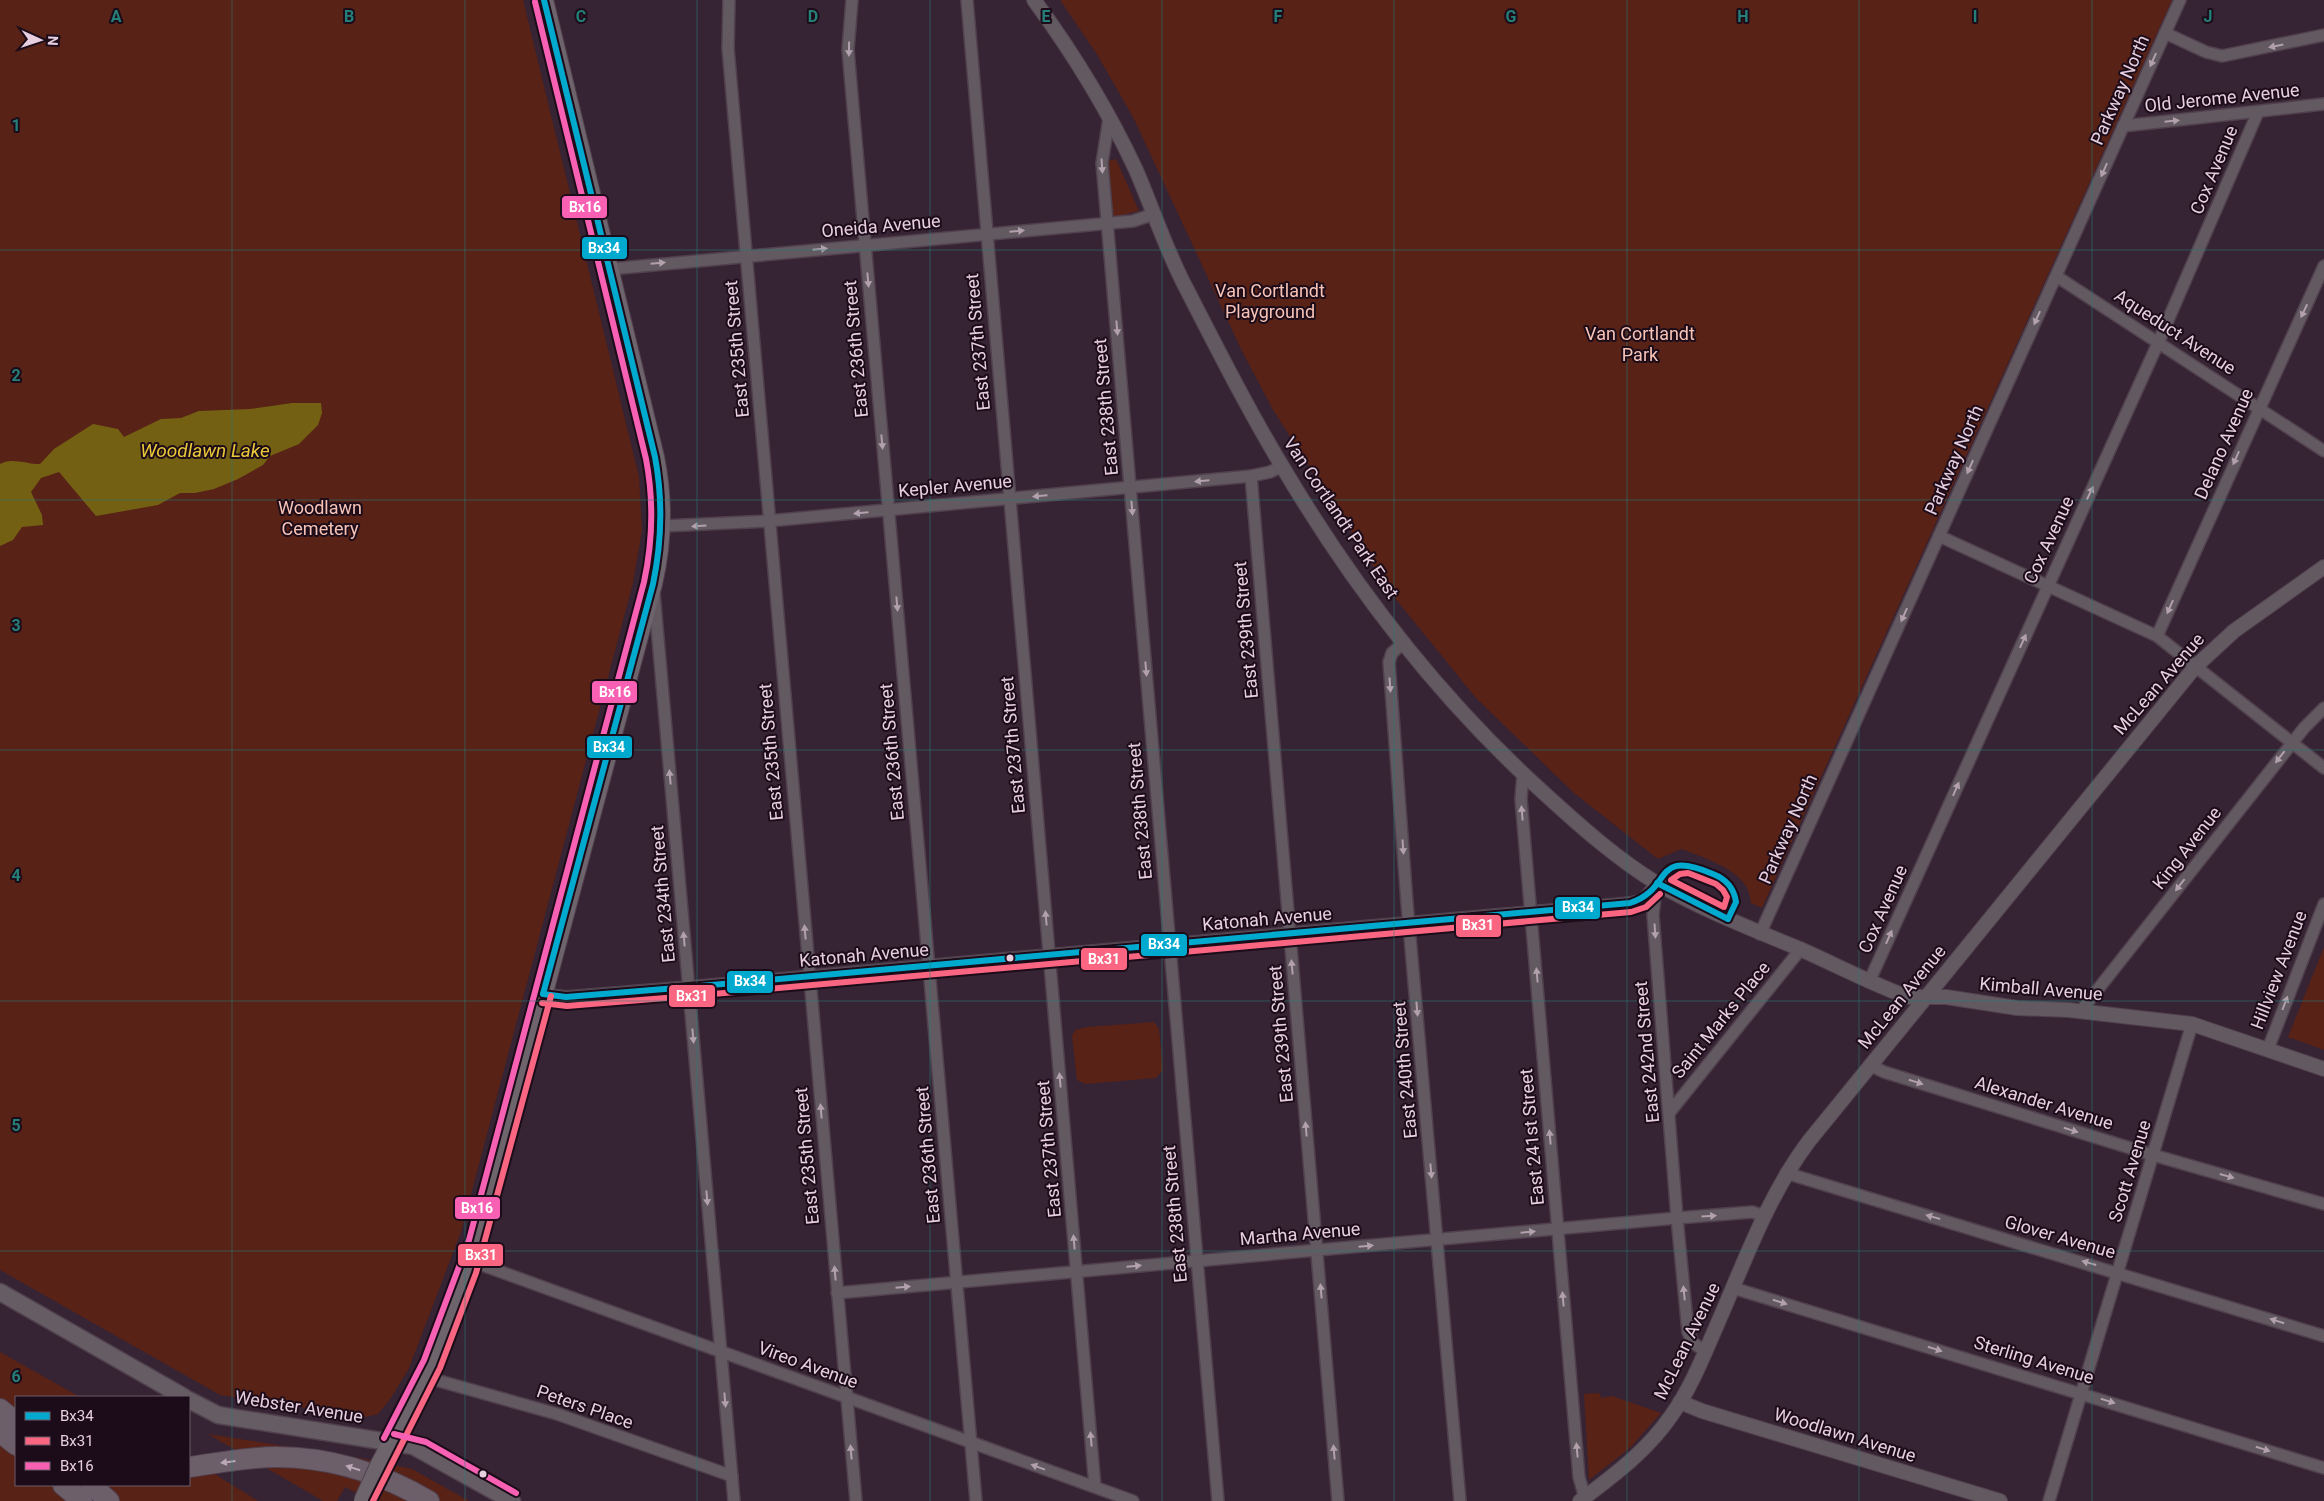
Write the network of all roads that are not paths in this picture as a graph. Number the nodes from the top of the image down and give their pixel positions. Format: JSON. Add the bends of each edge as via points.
{"nodes":[{"id":1,"x":544,"y":0,"type":"edge"},
{"id":2,"x":729,"y":0,"type":"edge"},
{"id":3,"x":852,"y":0,"type":"edge"},
{"id":4,"x":967,"y":0,"type":"edge"},
{"id":5,"x":1034,"y":0,"type":"edge"},
{"id":6,"x":2180,"y":0,"type":"edge"},
{"id":7,"x":2165,"y":33,"type":"junction"},
{"id":8,"x":2324,"y":35,"type":"edge"},
{"id":9,"x":2324,"y":104,"type":"edge"},
{"id":10,"x":2258,"y":112,"type":"junction"},
{"id":11,"x":1109,"y":118,"type":"junction"},
{"id":12,"x":2124,"y":126,"type":"junction"},
{"id":13,"x":1154,"y":214,"type":"junction"},
{"id":14,"x":1108,"y":223,"type":"junction"},
{"id":15,"x":988,"y":234,"type":"junction"},
{"id":16,"x":865,"y":245,"type":"junction"},
{"id":17,"x":747,"y":255,"type":"junction"},
{"id":18,"x":2324,"y":266,"type":"edge"},
{"id":19,"x":610,"y":269,"type":"junction"},
{"id":20,"x":2056,"y":276,"type":"junction"},
{"id":21,"x":2159,"y":341,"type":"junction"},
{"id":22,"x":2259,"y":408,"type":"junction"},
{"id":23,"x":2324,"y":451,"type":"edge"},
{"id":24,"x":1282,"y":466,"type":"junction"},
{"id":25,"x":1250,"y":476,"type":"junction"},
{"id":26,"x":1130,"y":488,"type":"junction"},
{"id":27,"x":1009,"y":499,"type":"junction"},
{"id":28,"x":888,"y":510,"type":"junction"},
{"id":29,"x":768,"y":521,"type":"junction"},
{"id":30,"x":663,"y":526,"type":"junction"},
{"id":31,"x":1939,"y":536,"type":"junction"},
{"id":32,"x":2324,"y":567,"type":"edge"},
{"id":33,"x":653,"y":584,"type":"junction"},
{"id":34,"x":2048,"y":586,"type":"junction"},
{"id":35,"x":2156,"y":636,"type":"junction"},
{"id":36,"x":1404,"y":642,"type":"junction"},
{"id":37,"x":2195,"y":667,"type":"junction"},
{"id":38,"x":2324,"y":708,"type":"edge"},
{"id":39,"x":2293,"y":742,"type":"junction"},
{"id":40,"x":2324,"y":768,"type":"edge"},
{"id":41,"x":1523,"y":774,"type":"junction"},
{"id":42,"x":1657,"y":883,"type":"junction"},
{"id":43,"x":2324,"y":904,"type":"edge"},
{"id":44,"x":1531,"y":912,"type":"junction"},
{"id":45,"x":1409,"y":924,"type":"junction"},
{"id":46,"x":1289,"y":934,"type":"junction"},
{"id":47,"x":1760,"y":934,"type":"junction"},
{"id":48,"x":1169,"y":945,"type":"junction"},
{"id":49,"x":1800,"y":950,"type":"junction"},
{"id":50,"x":1049,"y":956,"type":"junction"},
{"id":51,"x":929,"y":966,"type":"junction"},
{"id":52,"x":808,"y":977,"type":"junction"},
{"id":53,"x":1869,"y":982,"type":"junction"},
{"id":54,"x":689,"y":987,"type":"junction"},
{"id":55,"x":543,"y":994,"type":"junction"},
{"id":56,"x":1926,"y":997,"type":"junction"},
{"id":57,"x":2080,"y":1012,"type":"junction"},
{"id":58,"x":2192,"y":1024,"type":"junction"},
{"id":59,"x":2268,"y":1049,"type":"junction"},
{"id":60,"x":1870,"y":1065,"type":"junction"},
{"id":61,"x":2324,"y":1069,"type":"edge"},
{"id":62,"x":1669,"y":1113,"type":"junction"},
{"id":63,"x":2153,"y":1155,"type":"junction"},
{"id":64,"x":1786,"y":1173,"type":"junction"},
{"id":65,"x":2324,"y":1204,"type":"edge"},
{"id":66,"x":1765,"y":1216,"type":"junction"},
{"id":67,"x":1677,"y":1218,"type":"junction"},
{"id":68,"x":1557,"y":1229,"type":"junction"},
{"id":69,"x":1437,"y":1240,"type":"junction"},
{"id":70,"x":1317,"y":1250,"type":"junction"},
{"id":71,"x":471,"y":1261,"type":"junction"},
{"id":72,"x":1197,"y":1261,"type":"junction"},
{"id":73,"x":1077,"y":1272,"type":"junction"},
{"id":74,"x":2118,"y":1272,"type":"junction"},
{"id":75,"x":957,"y":1282,"type":"junction"},
{"id":76,"x":1733,"y":1288,"type":"junction"},
{"id":77,"x":0,"y":1292,"type":"edge"},
{"id":78,"x":837,"y":1293,"type":"junction"},
{"id":79,"x":2324,"y":1336,"type":"edge"},
{"id":80,"x":720,"y":1351,"type":"junction"},
{"id":81,"x":1705,"y":1351,"type":"junction"},
{"id":82,"x":425,"y":1377,"type":"junction"},
{"id":83,"x":2081,"y":1393,"type":"junction"},
{"id":84,"x":182,"y":1396,"type":"edge"},
{"id":85,"x":0,"y":1398,"type":"edge"},
{"id":86,"x":846,"y":1398,"type":"junction"},
{"id":87,"x":190,"y":1401,"type":"edge"},
{"id":88,"x":1680,"y":1402,"type":"junction"},
{"id":89,"x":15,"y":1408,"type":"edge"},
{"id":90,"x":0,"y":1409,"type":"edge"},
{"id":91,"x":15,"y":1421,"type":"edge"},
{"id":92,"x":0,"y":1432,"type":"edge"},
{"id":93,"x":392,"y":1442,"type":"junction"},
{"id":94,"x":972,"y":1443,"type":"junction"},
{"id":95,"x":15,"y":1444,"type":"edge"},
{"id":96,"x":190,"y":1467,"type":"edge"},
{"id":97,"x":2324,"y":1468,"type":"edge"},
{"id":98,"x":732,"y":1476,"type":"junction"},
{"id":99,"x":64,"y":1486,"type":"edge"},
{"id":100,"x":92,"y":1486,"type":"edge"},
{"id":101,"x":1095,"y":1487,"type":"junction"},
{"id":102,"x":1582,"y":1499,"type":"edge"},
{"id":103,"x":82,"y":1501,"type":"edge"},
{"id":104,"x":109,"y":1501,"type":"edge"},
{"id":105,"x":363,"y":1501,"type":"edge"},
{"id":106,"x":429,"y":1501,"type":"edge"},
{"id":107,"x":512,"y":1501,"type":"edge"},
{"id":108,"x":734,"y":1501,"type":"edge"},
{"id":109,"x":856,"y":1501,"type":"edge"},
{"id":110,"x":976,"y":1501,"type":"edge"},
{"id":111,"x":1133,"y":1501,"type":"edge"},
{"id":112,"x":1218,"y":1501,"type":"edge"},
{"id":113,"x":1338,"y":1501,"type":"edge"},
{"id":114,"x":1460,"y":1501,"type":"edge"},
{"id":115,"x":2000,"y":1501,"type":"edge"},
{"id":116,"x":2049,"y":1501,"type":"edge"}],
"edges":[{"from":1,"to":19,"type":"main road"},
{"from":2,"to":17,"type":"street","name":"East 235th Street","via":[[728,48]]},
{"from":3,"to":16,"type":"street","name":"East 236th Street","one_way":true,"via":[[848,50]]},
{"from":4,"to":15,"type":"street","name":"East 237th Street"},
{"from":5,"to":11,"type":"street","name":"Van Cortlandt Park East"},
{"from":6,"to":7,"type":"street","name":"Parkway North"},
{"from":8,"to":7,"type":"street","one_way":true,"via":[[2222,56]]},
{"from":7,"to":12,"type":"street","name":"Parkway North","one_way":true},
{"from":9,"to":10,"type":"street","name":"Old Jerome Avenue"},
{"from":12,"to":10,"type":"street","name":"Old Jerome Avenue","one_way":true},
{"from":10,"to":21,"type":"street","name":"Cox Avenue"},
{"from":11,"to":13,"type":"street","name":"Van Cortlandt Park East"},
{"from":11,"to":14,"type":"street","name":"East 238th Street","one_way":true,"via":[[1102,157]]},
{"from":12,"to":20,"type":"street","name":"Parkway North","one_way":true},
{"from":13,"to":14,"type":"street","name":"Oneida Avenue","via":[[1133,221]]},
{"from":13,"to":24,"type":"street","name":"Van Cortlandt Park East","via":[[1184,284]]},
{"from":15,"to":14,"type":"street","name":"Oneida Avenue","one_way":true},
{"from":14,"to":26,"type":"street","name":"East 238th Street","one_way":true},
{"from":15,"to":16,"type":"street","name":"Oneida Avenue"},
{"from":15,"to":27,"type":"street","name":"East 237th Street"},
{"from":17,"to":16,"type":"street","name":"Oneida Avenue","one_way":true},
{"from":16,"to":28,"type":"street","name":"East 236th Street","one_way":true},
{"from":19,"to":17,"type":"street","name":"Oneida Avenue","one_way":true},
{"from":17,"to":29,"type":"street","name":"East 235th Street"},
{"from":18,"to":22,"type":"street","name":"Delano Avenue","one_way":true},
{"from":19,"to":30,"type":"main road","via":[[659,476]]},
{"from":20,"to":21,"type":"street","name":"Aqueduct Avenue"},
{"from":20,"to":31,"type":"street","name":"Parkway North","one_way":true},
{"from":21,"to":22,"type":"street","name":"Aqueduct Avenue"},
{"from":34,"to":21,"type":"street","name":"Cox Avenue","one_way":true},
{"from":22,"to":23,"type":"street","name":"Aqueduct Avenue"},
{"from":22,"to":35,"type":"street","name":"Delano Avenue","one_way":true},
{"from":24,"to":25,"type":"street"},
{"from":24,"to":36,"type":"street","name":"Van Cortlandt Park East","via":[[1329,540]]},
{"from":25,"to":26,"type":"street","name":"Kepler Avenue","one_way":true},
{"from":25,"to":46,"type":"street","name":"East 239th Street"},
{"from":26,"to":27,"type":"street","name":"Kepler Avenue","one_way":true},
{"from":26,"to":48,"type":"street","name":"East 238th Street","one_way":true},
{"from":27,"to":28,"type":"street","name":"Kepler Avenue"},
{"from":50,"to":27,"type":"street","name":"East 237th Street","one_way":true},
{"from":28,"to":29,"type":"street","name":"Kepler Avenue","one_way":true},
{"from":28,"to":51,"type":"street","name":"East 236th Street","one_way":true},
{"from":29,"to":30,"type":"street","name":"Kepler Avenue","one_way":true},
{"from":52,"to":29,"type":"street","name":"East 235th Street","one_way":true},
{"from":30,"to":33,"type":"main road"},
{"from":31,"to":34,"type":"street"},
{"from":31,"to":47,"type":"street","name":"Parkway North","one_way":true},
{"from":32,"to":37,"type":"street","name":"McLean Avenue","via":[[2234,630]]},
{"from":54,"to":33,"type":"street","name":"East 234th Street","one_way":true},
{"from":33,"to":55,"type":"main road"},
{"from":34,"to":35,"type":"street"},
{"from":53,"to":34,"type":"street","name":"Cox Avenue","one_way":true},
{"from":35,"to":37,"type":"street"},
{"from":36,"to":41,"type":"street","name":"Van Cortlandt Park East","via":[[1449,697]]},
{"from":36,"to":45,"type":"street","name":"East 240th Street","one_way":true,"via":[[1392,653],[1389,662]]},
{"from":37,"to":39,"type":"street"},
{"from":37,"to":56,"type":"street","name":"McLean Avenue"},
{"from":38,"to":39,"type":"street","name":"King Avenue"},
{"from":39,"to":40,"type":"street"},
{"from":39,"to":57,"type":"street","name":"King Avenue","one_way":true},
{"from":41,"to":42,"type":"street","name":"Van Cortlandt Park East","via":[[1584,828]]},
{"from":44,"to":41,"type":"street","name":"East 241st Street","one_way":true,"via":[[1521,794]]},
{"from":42,"to":44,"type":"street","name":"Katonah Avenue","via":[[1639,902]]},
{"from":42,"to":47,"type":"street","name":"Van Cortlandt Park East"},
{"from":42,"to":62,"type":"street","name":"East 242nd Street","one_way":true,"via":[[1653,909]]},
{"from":59,"to":43,"type":"street","name":"Hillview Avenue","one_way":true},
{"from":44,"to":45,"type":"street","name":"Katonah Avenue"},
{"from":68,"to":44,"type":"street","name":"East 241st Street","one_way":true},
{"from":45,"to":46,"type":"street","name":"Katonah Avenue"},
{"from":45,"to":69,"type":"street","name":"East 240th Street","one_way":true},
{"from":46,"to":48,"type":"street","name":"Katonah Avenue"},
{"from":70,"to":46,"type":"street","name":"East 239th Street","one_way":true},
{"from":47,"to":49,"type":"street","name":"Kimball Avenue"},
{"from":48,"to":50,"type":"street","name":"Katonah Avenue"},
{"from":48,"to":72,"type":"street","name":"East 238th Street"},
{"from":49,"to":53,"type":"street","name":"Kimball Avenue"},
{"from":49,"to":62,"type":"street","name":"Saint Marks Place"},
{"from":50,"to":51,"type":"street","name":"Katonah Avenue"},
{"from":73,"to":50,"type":"street","name":"East 237th Street","one_way":true},
{"from":51,"to":52,"type":"street","name":"Katonah Avenue"},
{"from":51,"to":75,"type":"street","name":"East 236th Street"},
{"from":52,"to":54,"type":"street","name":"Katonah Avenue"},
{"from":78,"to":52,"type":"street","name":"East 235th Street","one_way":true},
{"from":53,"to":56,"type":"street","name":"Kimball Avenue","via":[[1908,996]]},
{"from":54,"to":55,"type":"street","name":"Katonah Avenue","via":[[562,998]]},
{"from":54,"to":80,"type":"street","name":"East 234th Street","one_way":true},
{"from":55,"to":71,"type":"main road"},
{"from":56,"to":57,"type":"street","name":"Kimball Avenue"},
{"from":56,"to":60,"type":"street","name":"McLean Avenue"},
{"from":57,"to":58,"type":"street","name":"Kimball Avenue"},
{"from":58,"to":59,"type":"street","name":"Kimball Avenue"},
{"from":58,"to":63,"type":"street","name":"Scott Avenue"},
{"from":59,"to":61,"type":"street","name":"Kimball Avenue"},
{"from":60,"to":63,"type":"street","name":"Alexander Avenue","one_way":true},
{"from":60,"to":64,"type":"street","name":"McLean Avenue"},
{"from":62,"to":67,"type":"street","name":"East 242nd Street"},
{"from":63,"to":65,"type":"street","name":"Alexander Avenue","one_way":true},
{"from":63,"to":74,"type":"street","name":"Scott Avenue"},
{"from":64,"to":66,"type":"street","name":"McLean Avenue"},
{"from":74,"to":64,"type":"street","name":"Glover Avenue","one_way":true},
{"from":67,"to":66,"type":"street","name":"Martha Avenue","one_way":true,"via":[[1752,1212]]},
{"from":66,"to":76,"type":"street","name":"McLean Avenue"},
{"from":67,"to":68,"type":"street","name":"Martha Avenue"},
{"from":81,"to":67,"type":"street","name":"East 242nd Street","one_way":true,"via":[[1693,1343],[1688,1332]]},
{"from":69,"to":68,"type":"street","name":"Martha Avenue","one_way":true},
{"from":102,"to":68,"type":"street","name":"East 241st Street","one_way":true},
{"from":70,"to":69,"type":"street","name":"Martha Avenue","one_way":true},
{"from":69,"to":114,"type":"street","name":"East 240th Street"},
{"from":70,"to":72,"type":"street","name":"Martha Avenue"},
{"from":113,"to":70,"type":"street","name":"East 239th Street","one_way":true},
{"from":71,"to":80,"type":"street","name":"Vireo Avenue"},
{"from":71,"to":82,"type":"main road"},
{"from":73,"to":72,"type":"street","name":"Martha Avenue","one_way":true},
{"from":72,"to":112,"type":"street","name":"East 238th Street"},
{"from":73,"to":75,"type":"street","name":"Martha Avenue"},
{"from":101,"to":73,"type":"street","name":"East 237th Street","one_way":true},
{"from":79,"to":74,"type":"street","name":"Glover Avenue","one_way":true},
{"from":74,"to":83,"type":"street","name":"Scott Avenue"},
{"from":78,"to":75,"type":"street","name":"Martha Avenue","one_way":true},
{"from":75,"to":94,"type":"street","name":"East 236th Street"},
{"from":76,"to":81,"type":"street","name":"McLean Avenue"},
{"from":76,"to":83,"type":"street","name":"Sterling Avenue","one_way":true},
{"from":77,"to":84,"type":"main road"},
{"from":78,"to":86,"type":"street","name":"East 235th Street"},
{"from":80,"to":86,"type":"street","name":"Vireo Avenue"},
{"from":80,"to":98,"type":"street","name":"East 234th Street","one_way":true},
{"from":81,"to":88,"type":"street","name":"McLean Avenue"},
{"from":82,"to":93,"type":"main road"},
{"from":82,"to":98,"type":"street","name":"Peters Place","via":[[557,1414]]},
{"from":83,"to":97,"type":"street","name":"Sterling Avenue","one_way":true},
{"from":83,"to":116,"type":"street","name":"Scott Avenue"},
{"from":85,"to":89,"type":"highway"},
{"from":86,"to":94,"type":"street","name":"Vireo Avenue"},
{"from":109,"to":86,"type":"street","name":"East 235th Street","one_way":true},
{"from":87,"to":93,"type":"main road","name":"Webster Avenue","via":[[218,1415]]},
{"from":88,"to":102,"type":"street","name":"McLean Avenue","via":[[1640,1454]]},
{"from":88,"to":115,"type":"street","name":"Woodlawn Avenue","via":[[1702,1412]]},
{"from":90,"to":91,"type":"highway"},
{"from":92,"to":95,"type":"highway"},
{"from":93,"to":105,"type":"main road","bridge":true},
{"from":93,"to":107,"type":"main road","name":"Webster Avenue","via":[[426,1452]]},
{"from":101,"to":94,"type":"street","name":"Vireo Avenue","one_way":true},
{"from":94,"to":110,"type":"street","name":"East 236th Street"},
{"from":106,"to":96,"type":"highway","one_way":true,"via":[[377,1476],[339,1464],[312,1460],[266,1458]]},
{"from":98,"to":108,"type":"street","name":"East 234th Street"},
{"from":99,"to":103,"type":"highway"},
{"from":100,"to":104,"type":"highway"},
{"from":101,"to":111,"type":"street","name":"Vireo Avenue"}]}
